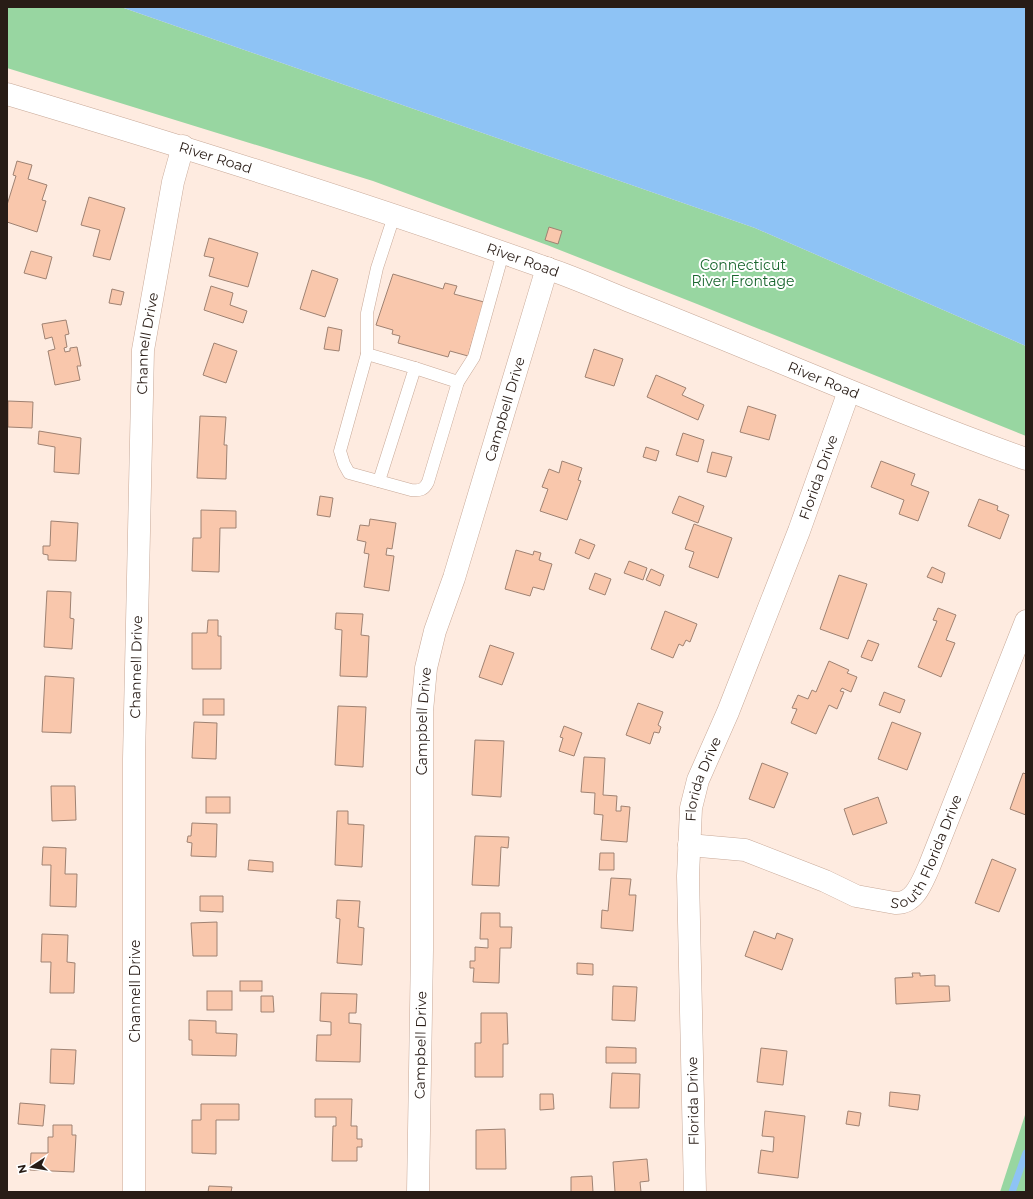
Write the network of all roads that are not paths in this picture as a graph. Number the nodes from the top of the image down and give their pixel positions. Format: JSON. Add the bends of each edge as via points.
{"nodes":[{"id":1,"x":7,"y":94,"type":"edge"},
{"id":2,"x":183,"y":146,"type":"junction"},
{"id":3,"x":394,"y":216,"type":"junction"},
{"id":4,"x":503,"y":253,"type":"junction"},
{"id":5,"x":547,"y":268,"type":"junction"},
{"id":6,"x":367,"y":354,"type":"junction"},
{"id":7,"x":414,"y":368,"type":"junction"},
{"id":8,"x":458,"y":382,"type":"junction"},
{"id":9,"x":849,"y":391,"type":"junction"},
{"id":10,"x":1026,"y":460,"type":"edge"},
{"id":11,"x":379,"y":481,"type":"junction"},
{"id":12,"x":1026,"y":621,"type":"edge"},
{"id":13,"x":689,"y":845,"type":"junction"},
{"id":14,"x":134,"y":1192,"type":"edge"},
{"id":15,"x":418,"y":1192,"type":"edge"},
{"id":16,"x":695,"y":1192,"type":"edge"}],
"edges":[{"from":1,"to":2,"type":"street","name":"River Road"},
{"from":2,"to":3,"type":"street","name":"River Road"},
{"from":2,"to":14,"type":"street","name":"Channell Drive","via":[[143,350],[134,760]]},
{"from":3,"to":4,"type":"street","name":"River Road"},
{"from":3,"to":6,"type":"lane","via":[[377,268],[367,313]]},
{"from":4,"to":5,"type":"street","name":"River Road"},
{"from":4,"to":8,"type":"lane","via":[[474,357]]},
{"from":5,"to":9,"type":"street","name":"River Road"},
{"from":5,"to":15,"type":"street","name":"Campbell Drive","via":[[454,578],[435,631],[426,668],[422,711]]},
{"from":6,"to":7,"type":"lane"},
{"from":6,"to":11,"type":"lane","via":[[340,451],[349,473]]},
{"from":7,"to":8,"type":"lane"},
{"from":7,"to":11,"type":"lane"},
{"from":8,"to":11,"type":"lane","via":[[424,488],[419,491],[411,490]]},
{"from":9,"to":10,"type":"street","name":"River Road"},
{"from":9,"to":13,"type":"street","name":"Florida Drive","via":[[797,538],[728,712],[698,780],[691,808]]},
{"from":12,"to":13,"type":"street","name":"South Florida Drive","via":[[929,867],[919,888],[909,900],[896,903],[856,896],[745,850]]},
{"from":13,"to":16,"type":"street","name":"Florida Drive"}]}
